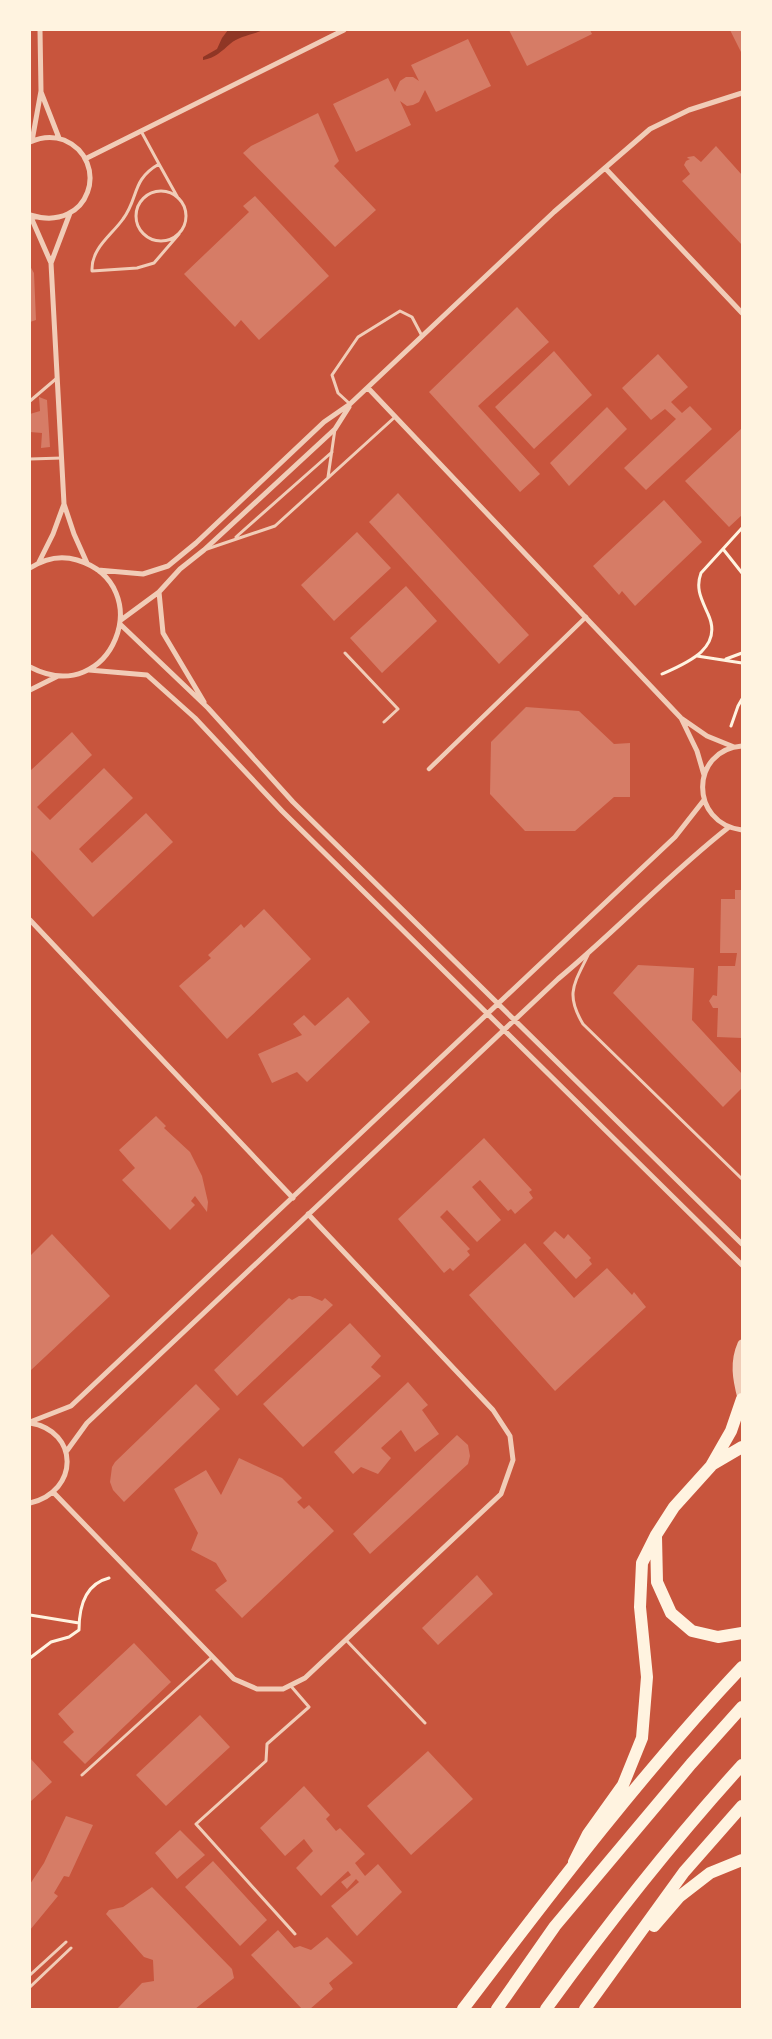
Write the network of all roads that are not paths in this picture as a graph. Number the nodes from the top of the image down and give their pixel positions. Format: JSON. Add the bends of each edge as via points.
{"nodes":[{"id":1,"x":40,"y":30,"type":"edge"},
{"id":2,"x":344,"y":30,"type":"edge"},
{"id":3,"x":41,"y":91,"type":"junction"},
{"id":4,"x":742,"y":93,"type":"edge"},
{"id":5,"x":141,"y":131,"type":"junction"},
{"id":6,"x":59,"y":138,"type":"junction"},
{"id":7,"x":31,"y":142,"type":"edge"},
{"id":8,"x":85,"y":159,"type":"junction"},
{"id":9,"x":159,"y":164,"type":"junction"},
{"id":10,"x":605,"y":168,"type":"junction"},
{"id":11,"x":178,"y":198,"type":"junction"},
{"id":12,"x":70,"y":213,"type":"junction"},
{"id":13,"x":30,"y":215,"type":"edge"},
{"id":14,"x":179,"y":234,"type":"junction"},
{"id":15,"x":51,"y":263,"type":"junction"},
{"id":16,"x":742,"y":313,"type":"edge"},
{"id":17,"x":422,"y":337,"type":"junction"},
{"id":18,"x":57,"y":378,"type":"junction"},
{"id":19,"x":368,"y":388,"type":"junction"},
{"id":20,"x":30,"y":401,"type":"edge"},
{"id":21,"x":350,"y":404,"type":"junction"},
{"id":22,"x":395,"y":417,"type":"junction"},
{"id":23,"x":335,"y":429,"type":"junction"},
{"id":24,"x":332,"y":452,"type":"junction"},
{"id":25,"x":62,"y":458,"type":"junction"},
{"id":26,"x":30,"y":459,"type":"edge"},
{"id":27,"x":328,"y":478,"type":"junction"},
{"id":28,"x":64,"y":504,"type":"junction"},
{"id":29,"x":234,"y":539,"type":"junction"},
{"id":30,"x":204,"y":550,"type":"junction"},
{"id":31,"x":39,"y":562,"type":"junction"},
{"id":32,"x":87,"y":563,"type":"junction"},
{"id":33,"x":30,"y":568,"type":"edge"},
{"id":34,"x":98,"y":570,"type":"junction"},
{"id":35,"x":159,"y":592,"type":"junction"},
{"id":36,"x":586,"y":618,"type":"junction"},
{"id":37,"x":121,"y":622,"type":"junction"},
{"id":38,"x":345,"y":653,"type":"dead end"},
{"id":39,"x":30,"y":667,"type":"edge"},
{"id":40,"x":89,"y":670,"type":"junction"},
{"id":41,"x":58,"y":676,"type":"junction"},
{"id":42,"x":30,"y":690,"type":"edge"},
{"id":43,"x":208,"y":708,"type":"junction"},
{"id":44,"x":681,"y":718,"type":"junction"},
{"id":45,"x":384,"y":722,"type":"dead end"},
{"id":46,"x":742,"y":746,"type":"edge"},
{"id":47,"x":734,"y":747,"type":"junction"},
{"id":48,"x":428,"y":768,"type":"dead end"},
{"id":49,"x":704,"y":775,"type":"junction"},
{"id":50,"x":704,"y":800,"type":"junction"},
{"id":51,"x":729,"y":827,"type":"junction"},
{"id":52,"x":742,"y":830,"type":"edge"},
{"id":53,"x":30,"y":920,"type":"edge"},
{"id":54,"x":589,"y":954,"type":"junction"},
{"id":55,"x":742,"y":1179,"type":"edge"},
{"id":56,"x":292,"y":1198,"type":"junction"},
{"id":57,"x":308,"y":1214,"type":"junction"},
{"id":58,"x":742,"y":1244,"type":"edge"},
{"id":59,"x":742,"y":1265,"type":"edge"},
{"id":60,"x":742,"y":1344,"type":"edge"},
{"id":61,"x":742,"y":1398,"type":"edge"},
{"id":62,"x":30,"y":1422,"type":"edge"},
{"id":63,"x":742,"y":1447,"type":"edge"},
{"id":64,"x":66,"y":1452,"type":"junction"},
{"id":65,"x":711,"y":1466,"type":"junction"},
{"id":66,"x":54,"y":1493,"type":"junction"},
{"id":67,"x":30,"y":1503,"type":"edge"},
{"id":68,"x":656,"y":1534,"type":"junction"},
{"id":69,"x":742,"y":1633,"type":"edge"},
{"id":70,"x":346,"y":1640,"type":"junction"},
{"id":71,"x":212,"y":1657,"type":"junction"},
{"id":72,"x":742,"y":1667,"type":"edge"},
{"id":73,"x":290,"y":1685,"type":"junction"},
{"id":74,"x":742,"y":1707,"type":"edge"},
{"id":75,"x":425,"y":1723,"type":"dead end"},
{"id":76,"x":742,"y":1765,"type":"edge"},
{"id":77,"x":82,"y":1775,"type":"dead end"},
{"id":78,"x":742,"y":1806,"type":"edge"},
{"id":79,"x":742,"y":1860,"type":"edge"},
{"id":80,"x":574,"y":1862,"type":"junction"},
{"id":81,"x":295,"y":1934,"type":"dead end"},
{"id":82,"x":66,"y":1942,"type":"dead end"},
{"id":83,"x":71,"y":1948,"type":"dead end"},
{"id":84,"x":30,"y":1975,"type":"edge"},
{"id":85,"x":603,"y":1985,"type":"junction"},
{"id":86,"x":30,"y":1987,"type":"edge"},
{"id":87,"x":463,"y":2009,"type":"edge"},
{"id":88,"x":497,"y":2009,"type":"edge"},
{"id":89,"x":546,"y":2009,"type":"edge"},
{"id":90,"x":585,"y":2009,"type":"edge"}],
"edges":[{"from":1,"to":3,"type":"street"},
{"from":2,"to":5,"type":"street"},
{"from":3,"to":6,"type":"street"},
{"from":3,"to":7,"type":"street"},
{"from":4,"to":10,"type":"street","via":[[689,110],[650,129]]},
{"from":5,"to":8,"type":"street"},
{"from":5,"to":9,"type":"lane"},
{"from":6,"to":7,"type":"street","via":[[45,137]]},
{"from":6,"to":8,"type":"street","via":[[78,150]]},
{"from":8,"to":12,"type":"street","via":[[90,183],[80,205]]},
{"from":9,"to":11,"type":"lane"},
{"from":9,"to":14,"type":"lane","via":[[148,170],[137,186],[125,217],[92,260],[92,271],[137,268],[154,263]]},
{"from":10,"to":16,"type":"street"},
{"from":10,"to":17,"type":"street"},
{"from":11,"to":14,"type":"lane","via":[[184,204],[186,220]]},
{"from":11,"to":14,"type":"lane","via":[[163,191],[147,195],[141,201],[137,217],[142,232],[156,240],[172,239]]},
{"from":12,"to":13,"type":"street","via":[[43,219]]},
{"from":12,"to":15,"type":"street"},
{"from":13,"to":15,"type":"street"},
{"from":15,"to":18,"type":"street"},
{"from":17,"to":19,"type":"street"},
{"from":17,"to":21,"type":"lane","via":[[412,316],[400,311],[358,337],[332,375],[338,393]]},
{"from":18,"to":20,"type":"lane"},
{"from":18,"to":25,"type":"street"},
{"from":19,"to":21,"type":"street"},
{"from":19,"to":22,"type":"street"},
{"from":21,"to":23,"type":"street"},
{"from":21,"to":34,"type":"street","via":[[324,422],[168,566],[143,574]]},
{"from":22,"to":27,"type":"lane"},
{"from":22,"to":36,"type":"street"},
{"from":23,"to":24,"type":"lane"},
{"from":23,"to":30,"type":"street"},
{"from":24,"to":27,"type":"lane"},
{"from":24,"to":29,"type":"lane"},
{"from":25,"to":26,"type":"lane"},
{"from":25,"to":28,"type":"street"},
{"from":27,"to":29,"type":"lane","via":[[274,526]]},
{"from":28,"to":31,"type":"street"},
{"from":28,"to":32,"type":"street"},
{"from":29,"to":30,"type":"lane"},
{"from":30,"to":35,"type":"street"},
{"from":31,"to":32,"type":"street","via":[[72,558]]},
{"from":31,"to":33,"type":"street"},
{"from":32,"to":34,"type":"street"},
{"from":34,"to":37,"type":"street","via":[[111,584],[119,601]]},
{"from":35,"to":37,"type":"street"},
{"from":35,"to":43,"type":"street","via":[[164,633]]},
{"from":36,"to":44,"type":"street"},
{"from":36,"to":48,"type":"street"},
{"from":37,"to":40,"type":"street","via":[[115,643],[104,659]]},
{"from":37,"to":43,"type":"street"},
{"from":38,"to":45,"type":"lane","via":[[398,709]]},
{"from":39,"to":41,"type":"street"},
{"from":40,"to":41,"type":"street"},
{"from":40,"to":59,"type":"street","via":[[147,675],[195,718],[282,811]]},
{"from":41,"to":42,"type":"street"},
{"from":43,"to":58,"type":"street","via":[[293,802]]},
{"from":44,"to":47,"type":"street","via":[[707,736]]},
{"from":44,"to":49,"type":"street"},
{"from":46,"to":47,"type":"street"},
{"from":47,"to":49,"type":"street","via":[[721,752]]},
{"from":49,"to":50,"type":"street"},
{"from":50,"to":51,"type":"street","via":[[709,812]]},
{"from":50,"to":56,"type":"street","via":[[675,836]]},
{"from":51,"to":52,"type":"street"},
{"from":51,"to":54,"type":"street","via":[[693,855]]},
{"from":53,"to":56,"type":"street"},
{"from":54,"to":55,"type":"lane","via":[[573,986],[574,1009],[583,1024]]},
{"from":54,"to":57,"type":"street","via":[[558,979]]},
{"from":56,"to":62,"type":"street","via":[[71,1406]]},
{"from":57,"to":64,"type":"street","via":[[87,1423]]},
{"from":57,"to":70,"type":"street","via":[[493,1410],[510,1436],[513,1460],[501,1494]]},
{"from":60,"to":61,"type":"street","via":[[736,1375]]},
{"from":61,"to":65,"type":"highway","via":[[731,1431]]},
{"from":62,"to":64,"type":"street","via":[[52,1431]]},
{"from":63,"to":65,"type":"highway"},
{"from":64,"to":66,"type":"street","via":[[66,1474]]},
{"from":65,"to":68,"type":"highway","via":[[674,1507]]},
{"from":66,"to":67,"type":"street"},
{"from":66,"to":71,"type":"street"},
{"from":68,"to":69,"type":"highway","via":[[657,1582],[671,1613],[692,1632],[718,1637]]},
{"from":68,"to":80,"type":"highway","via":[[642,1563],[640,1608],[647,1677],[642,1738],[623,1785],[588,1834]]},
{"from":70,"to":73,"type":"street","via":[[305,1678]]},
{"from":70,"to":75,"type":"lane"},
{"from":71,"to":73,"type":"street","via":[[234,1679],[257,1689],[283,1689]]},
{"from":71,"to":77,"type":"lane"},
{"from":72,"to":80,"type":"highway"},
{"from":73,"to":81,"type":"lane","via":[[308,1707],[267,1744],[266,1761],[196,1824]]},
{"from":74,"to":88,"type":"highway","via":[[690,1764],[555,1926]]},
{"from":76,"to":89,"type":"highway","via":[[581,1960]]},
{"from":78,"to":85,"type":"highway","via":[[684,1872]]},
{"from":79,"to":85,"type":"highway","via":[[710,1873],[679,1897]]},
{"from":80,"to":87,"type":"highway"},
{"from":82,"to":84,"type":"lane"},
{"from":83,"to":86,"type":"lane"},
{"from":85,"to":90,"type":"highway"}]}
